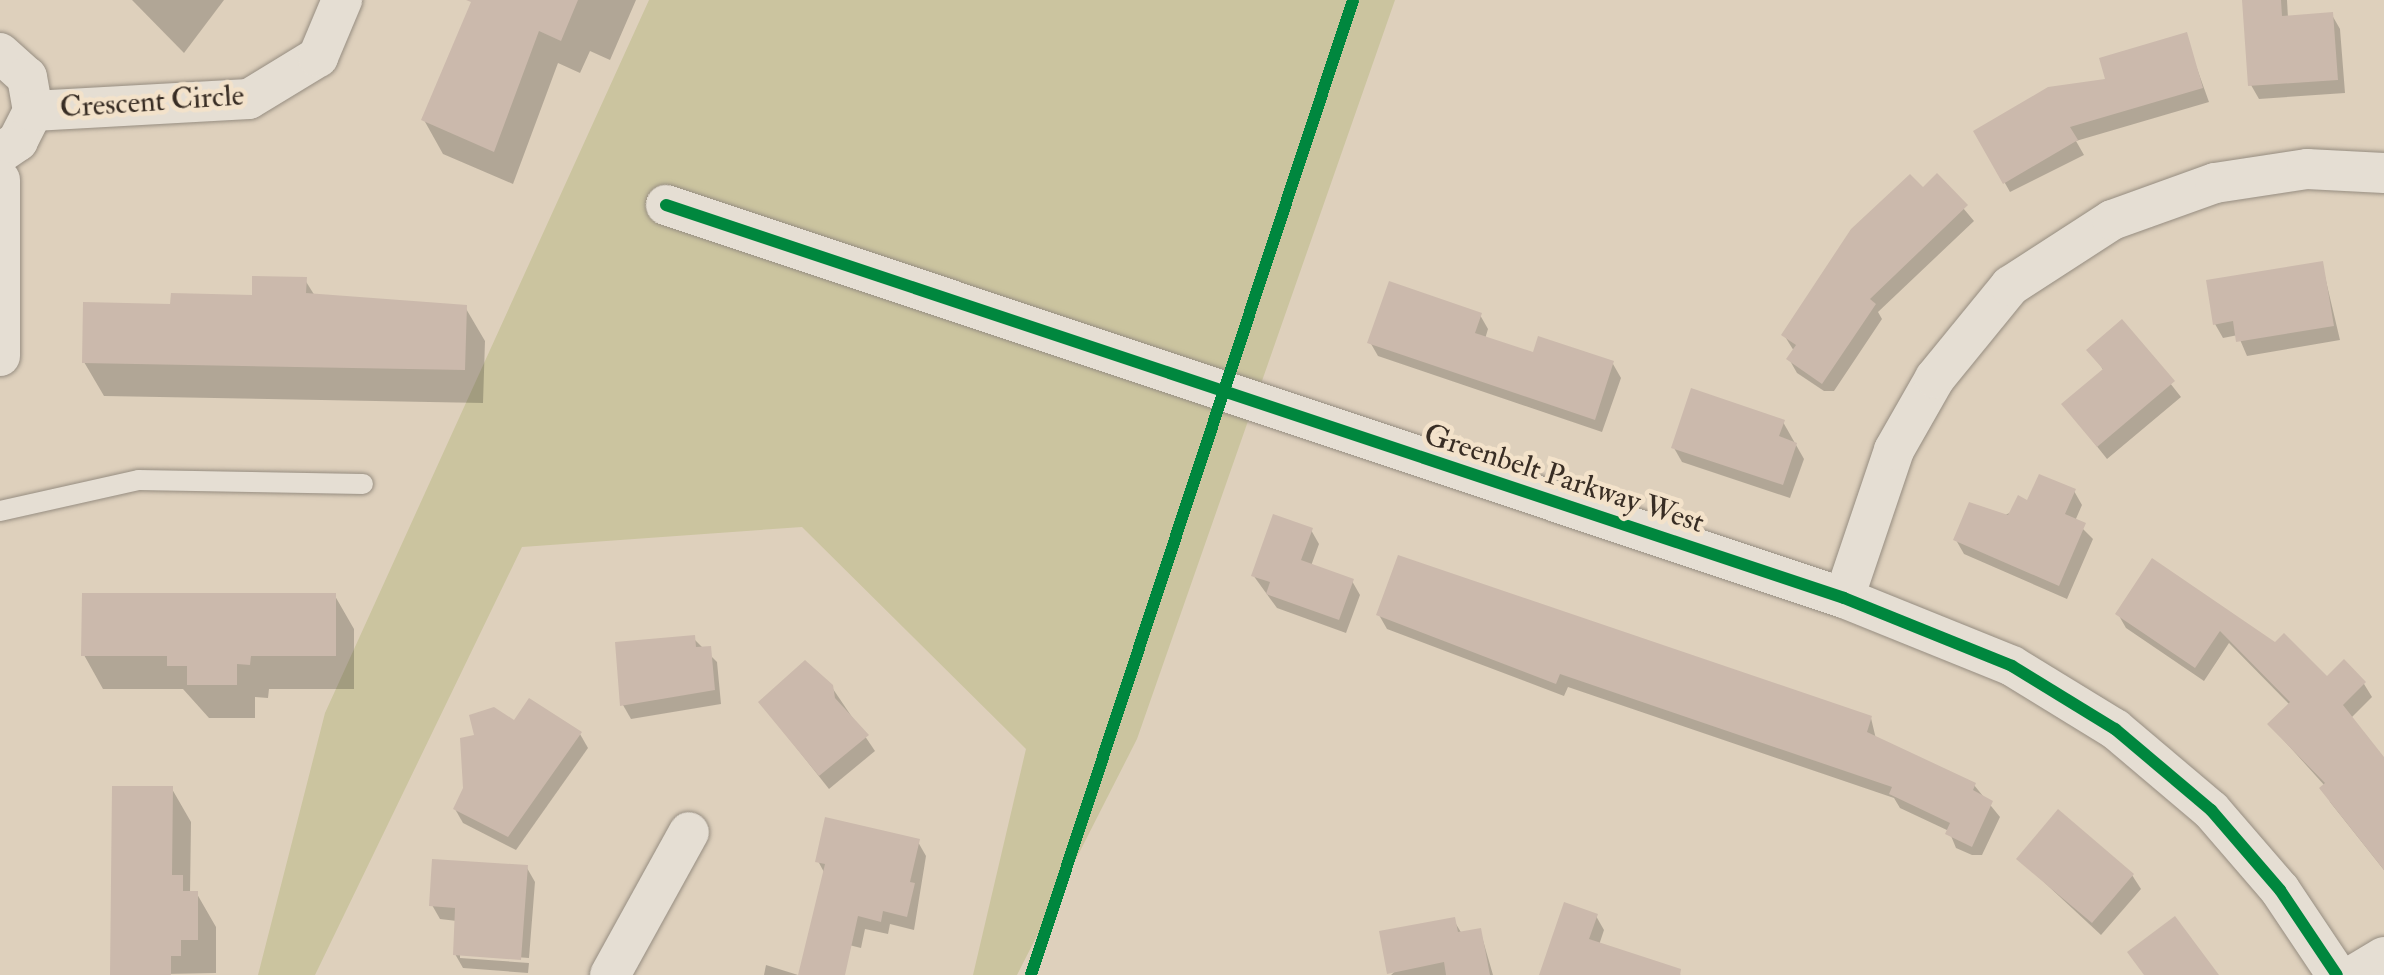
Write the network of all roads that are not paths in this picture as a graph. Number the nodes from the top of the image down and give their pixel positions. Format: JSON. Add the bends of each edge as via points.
{"nodes":[{"id":1,"x":342,"y":0,"type":"edge"},
{"id":2,"x":0,"y":52,"type":"edge"},
{"id":3,"x":32,"y":111,"type":"junction"},
{"id":4,"x":0,"y":154,"type":"edge"},
{"id":5,"x":2384,"y":173,"type":"edge"},
{"id":6,"x":0,"y":180,"type":"edge"},
{"id":7,"x":666,"y":205,"type":"dead end"},
{"id":8,"x":0,"y":340,"type":"edge"},
{"id":9,"x":0,"y":356,"type":"edge"},
{"id":10,"x":363,"y":484,"type":"dead end"},
{"id":11,"x":0,"y":511,"type":"edge"},
{"id":12,"x":1844,"y":598,"type":"junction"},
{"id":13,"x":689,"y":832,"type":"dead end"},
{"id":14,"x":2384,"y":957,"type":"edge"},
{"id":15,"x":610,"y":975,"type":"edge"},
{"id":16,"x":2337,"y":975,"type":"edge"},
{"id":17,"x":2354,"y":975,"type":"edge"}],
"edges":[{"from":1,"to":3,"type":"street","name":"Crescent Circle","via":[[318,57],[249,98]]},
{"from":2,"to":3,"type":"street","via":[[27,77]]},
{"from":3,"to":4,"type":"street","via":[[18,141]]},
{"from":5,"to":12,"type":"street","via":[[2307,169],[2215,183],[2112,220],[2010,286],[1935,378],[1894,450]]},
{"from":6,"to":8,"type":"street"},
{"from":7,"to":12,"type":"street","name":"Greenbelt Parkway West"},
{"from":8,"to":9,"type":"street"},
{"from":10,"to":11,"type":"lane","via":[[139,480]]},
{"from":12,"to":16,"type":"street","name":"Greenbelt Parkway West","via":[[2012,666],[2116,729],[2212,810],[2280,890]]},
{"from":13,"to":15,"type":"street"},
{"from":14,"to":17,"type":"street"}]}
